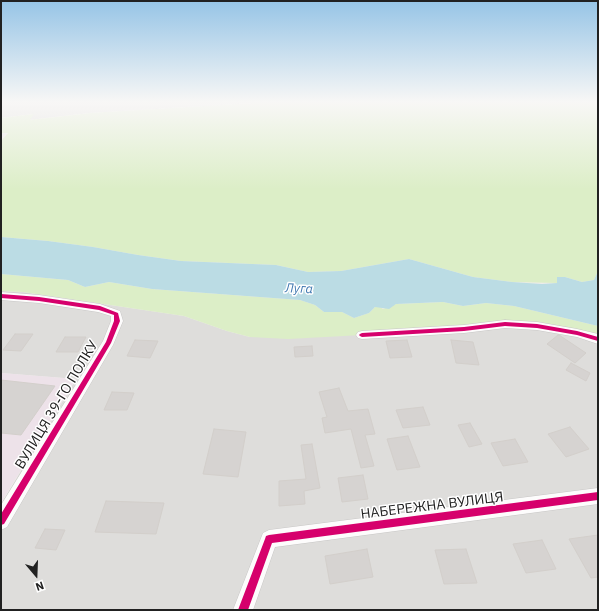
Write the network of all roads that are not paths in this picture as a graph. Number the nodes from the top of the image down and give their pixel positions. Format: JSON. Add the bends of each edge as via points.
{"nodes":[{"id":1,"x":1,"y":296,"type":"edge"},
{"id":2,"x":362,"y":335,"type":"dead end"},
{"id":3,"x":598,"y":339,"type":"edge"},
{"id":4,"x":598,"y":496,"type":"edge"},
{"id":5,"x":1,"y":521,"type":"edge"},
{"id":6,"x":243,"y":610,"type":"edge"}],
"edges":[{"from":1,"to":5,"type":"street","name":"ВУЛИЦЯ 39-ГО ПОЛКУ","via":[[100,308],[116,314],[117,321],[108,342]]},
{"from":2,"to":3,"type":"street","via":[[505,324],[544,328]]},
{"from":4,"to":6,"type":"street","name":"НАБЕРЕЖНА ВУЛИЦЯ","via":[[269,539]]}]}
